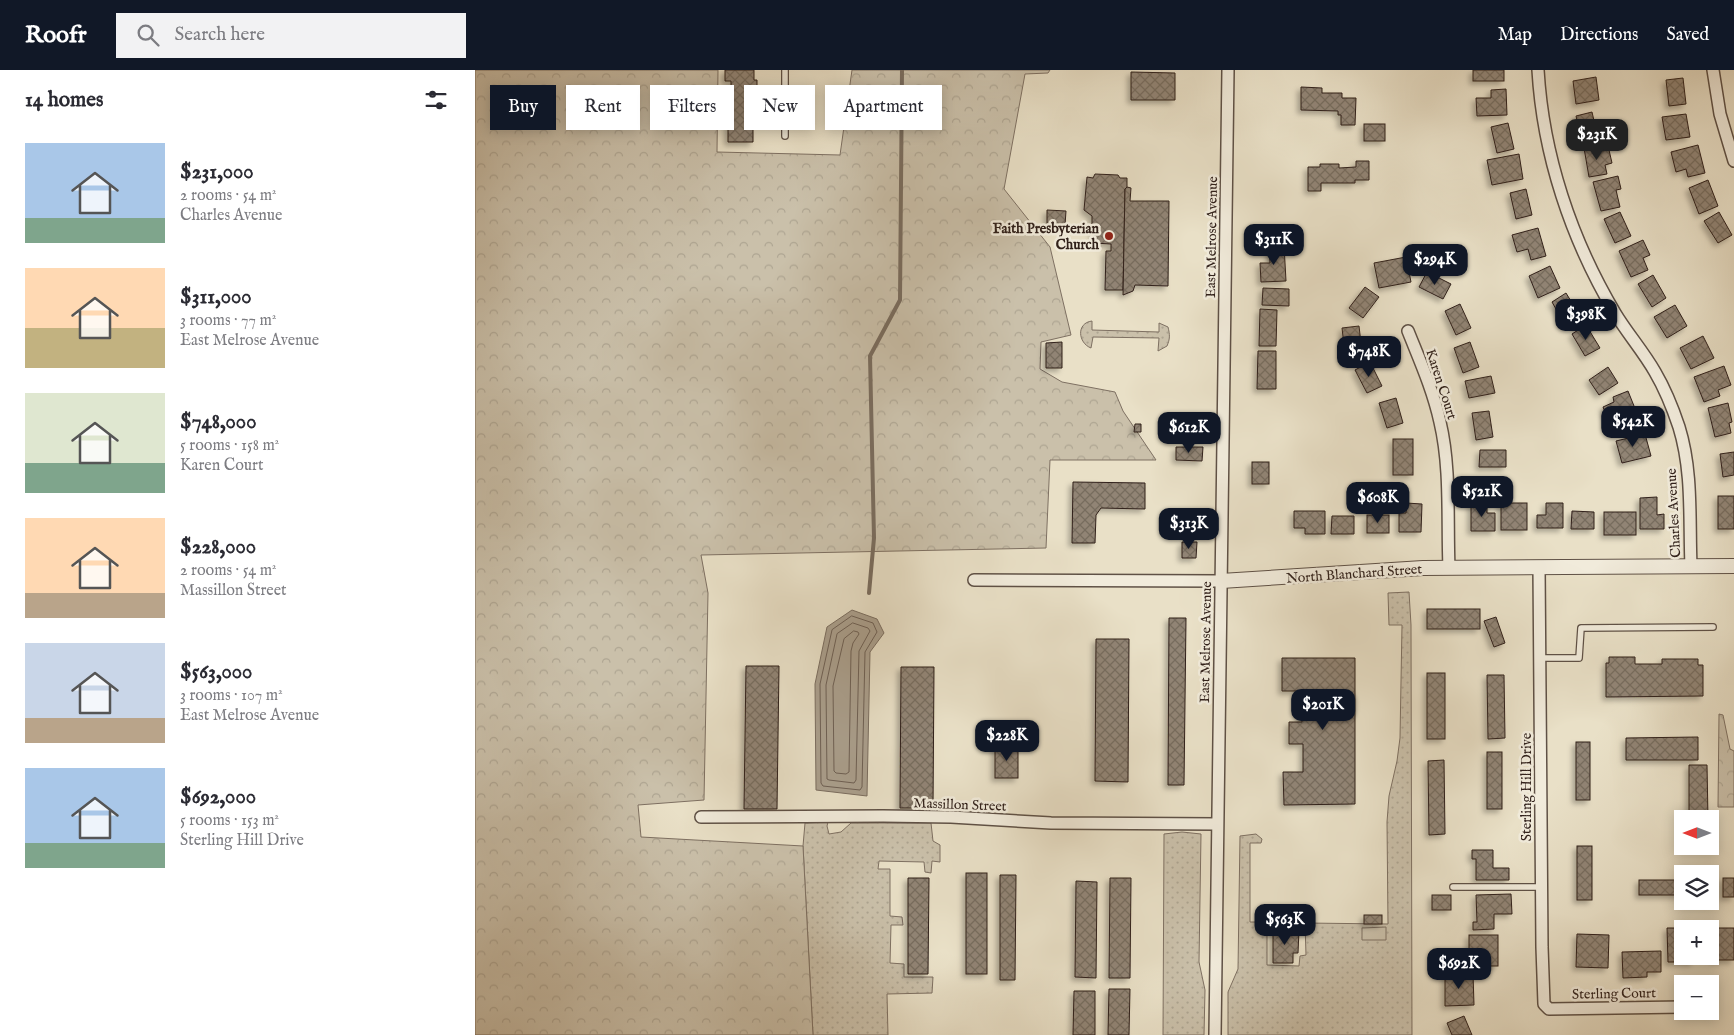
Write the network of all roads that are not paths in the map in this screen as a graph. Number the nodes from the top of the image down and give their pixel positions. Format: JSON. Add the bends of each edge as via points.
{"nodes":[{"id":1,"x":785,"y":70,"type":"edge"},
{"id":2,"x":1228,"y":70,"type":"edge"},
{"id":3,"x":1538,"y":70,"type":"edge"},
{"id":4,"x":1713,"y":70,"type":"edge"},
{"id":5,"x":785,"y":136,"type":"dead end"},
{"id":6,"x":1734,"y":161,"type":"edge"},
{"id":7,"x":1408,"y":331,"type":"dead end"},
{"id":8,"x":1691,"y":566,"type":"junction"},
{"id":9,"x":1734,"y":566,"type":"edge"},
{"id":10,"x":1539,"y":567,"type":"junction"},
{"id":11,"x":1449,"y":568,"type":"junction"},
{"id":12,"x":974,"y":580,"type":"dead end"},
{"id":13,"x":1221,"y":580,"type":"junction"},
{"id":14,"x":1713,"y":627,"type":"dead end"},
{"id":15,"x":1540,"y":658,"type":"junction"},
{"id":16,"x":701,"y":817,"type":"dead end"},
{"id":17,"x":1217,"y":824,"type":"junction"},
{"id":18,"x":1453,"y":887,"type":"dead end"},
{"id":19,"x":1542,"y":887,"type":"junction"},
{"id":20,"x":1545,"y":1007,"type":"joint"},
{"id":21,"x":1674,"y":1007,"type":"edge"},
{"id":22,"x":1215,"y":1035,"type":"edge"}],
"edges":[{"from":1,"to":5,"type":"lane"},
{"from":2,"to":13,"type":"street","name":"East Melrose Avenue"},
{"from":3,"to":8,"type":"street","name":"Charles Avenue","via":[[1547,141],[1579,242],[1615,313],[1655,372],[1679,428],[1688,479]]},
{"from":4,"to":6,"type":"street","via":[[1720,114]]},
{"from":7,"to":11,"type":"street","name":"Karen Court","via":[[1441,424],[1446,459]]},
{"from":8,"to":9,"type":"street","name":"North Blanchard Street"},
{"from":8,"to":10,"type":"street","name":"North Blanchard Street"},
{"from":10,"to":11,"type":"street","name":"North Blanchard Street"},
{"from":10,"to":15,"type":"street","name":"Sterling Hill Drive"},
{"from":11,"to":13,"type":"street","name":"North Blanchard Street"},
{"from":12,"to":13,"type":"street","name":"North Blanchard Street"},
{"from":13,"to":17,"type":"street","name":"East Melrose Avenue"},
{"from":14,"to":15,"type":"lane","via":[[1581,628],[1579,658]]},
{"from":15,"to":19,"type":"street","name":"Sterling Hill Drive"},
{"from":16,"to":17,"type":"street","name":"Massillon Street","via":[[883,816],[1060,823]]},
{"from":17,"to":22,"type":"street","name":"East Melrose Avenue"},
{"from":18,"to":19,"type":"lane"},
{"from":19,"to":20,"type":"street","name":"Sterling Hill Drive"},
{"from":20,"to":21,"type":"street","name":"Sterling Court"}]}
